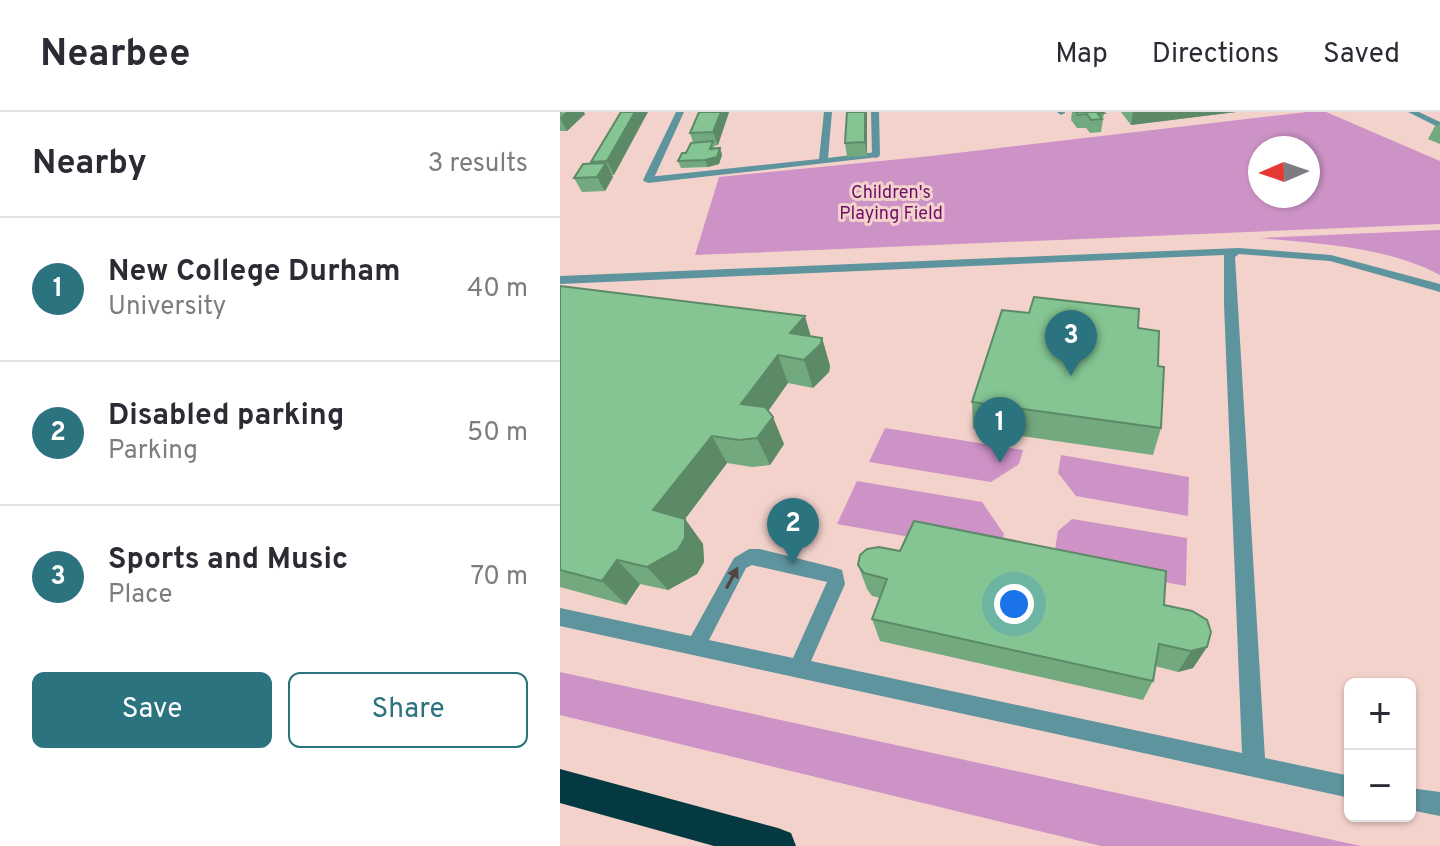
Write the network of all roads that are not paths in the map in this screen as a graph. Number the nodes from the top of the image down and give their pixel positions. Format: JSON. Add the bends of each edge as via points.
{"nodes":[{"id":1,"x":680,"y":112,"type":"edge"},
{"id":2,"x":828,"y":112,"type":"edge"},
{"id":3,"x":875,"y":112,"type":"edge"},
{"id":4,"x":1412,"y":112,"type":"edge"},
{"id":5,"x":1440,"y":125,"type":"edge"},
{"id":6,"x":823,"y":160,"type":"junction"},
{"id":7,"x":1231,"y":253,"type":"junction"},
{"id":8,"x":560,"y":280,"type":"edge"},
{"id":9,"x":1440,"y":288,"type":"edge"},
{"id":10,"x":560,"y":617,"type":"edge"},
{"id":11,"x":695,"y":647,"type":"junction"},
{"id":12,"x":798,"y":668,"type":"junction"},
{"id":13,"x":1254,"y":767,"type":"junction"},
{"id":14,"x":560,"y":786,"type":"edge"},
{"id":15,"x":1344,"y":786,"type":"edge"},
{"id":16,"x":1416,"y":800,"type":"edge"},
{"id":17,"x":1440,"y":804,"type":"edge"},
{"id":18,"x":778,"y":846,"type":"edge"}],
"edges":[{"from":1,"to":6,"type":"street","via":[[648,180]]},
{"from":2,"to":6,"type":"street"},
{"from":3,"to":6,"type":"street","via":[[876,155]]},
{"from":4,"to":5,"type":"street"},
{"from":7,"to":8,"type":"street"},
{"from":7,"to":9,"type":"street","via":[[1331,258]]},
{"from":7,"to":13,"type":"street"},
{"from":10,"to":11,"type":"street"},
{"from":11,"to":12,"type":"street"},
{"from":11,"to":12,"type":"street","one_way":true,"via":[[740,563],[760,557],[836,576]]},
{"from":12,"to":13,"type":"street"},
{"from":13,"to":15,"type":"street"},
{"from":14,"to":18,"type":"highway"},
{"from":16,"to":17,"type":"street"}]}
